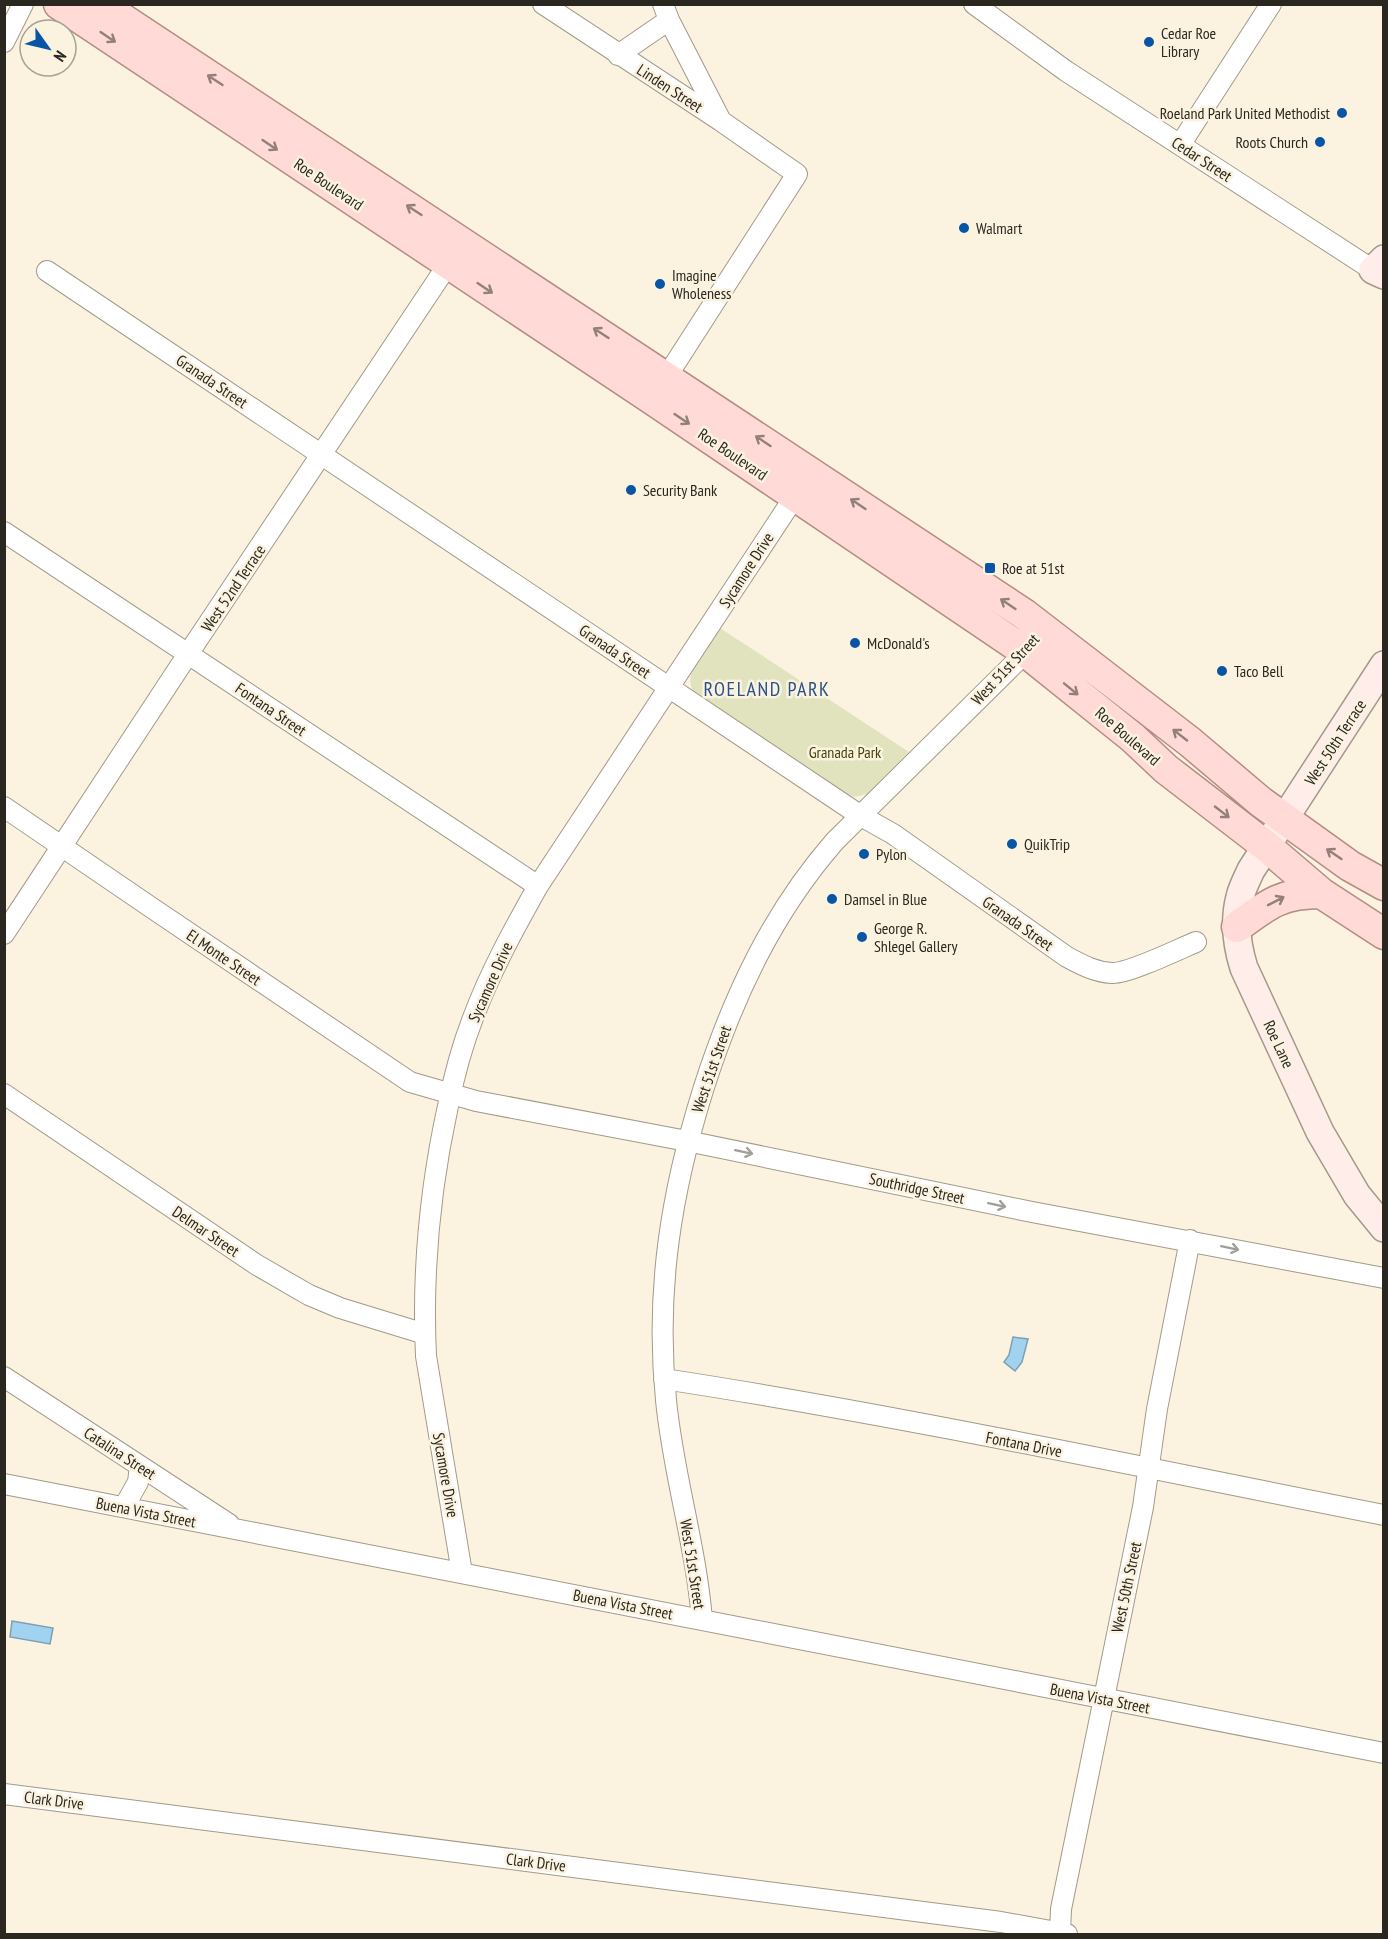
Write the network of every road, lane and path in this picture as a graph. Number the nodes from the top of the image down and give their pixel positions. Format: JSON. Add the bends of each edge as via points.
{"nodes":[{"id":1,"x":23,"y":4,"type":"edge"},
{"id":2,"x":59,"y":4,"type":"edge"},
{"id":3,"x":100,"y":4,"type":"edge"},
{"id":4,"x":543,"y":4,"type":"edge"},
{"id":5,"x":1271,"y":4,"type":"edge"},
{"id":6,"x":983,"y":8,"type":"edge"},
{"id":7,"x":666,"y":13,"type":"edge"},
{"id":8,"x":4,"y":42,"type":"edge"},
{"id":9,"x":618,"y":55,"type":"junction"},
{"id":10,"x":721,"y":121,"type":"junction"},
{"id":11,"x":1180,"y":145,"type":"junction"},
{"id":12,"x":456,"y":253,"type":"junction"},
{"id":13,"x":1380,"y":268,"type":"edge"},
{"id":14,"x":47,"y":271,"type":"dead end"},
{"id":15,"x":660,"y":388,"type":"junction"},
{"id":16,"x":322,"y":454,"type":"junction"},
{"id":17,"x":803,"y":484,"type":"junction"},
{"id":18,"x":4,"y":532,"type":"edge"},
{"id":19,"x":1043,"y":628,"type":"junction"},
{"id":20,"x":1026,"y":652,"type":"junction"},
{"id":21,"x":188,"y":654,"type":"junction"},
{"id":22,"x":1383,"y":665,"type":"edge"},
{"id":23,"x":669,"y":688,"type":"junction"},
{"id":24,"x":4,"y":807,"type":"edge"},
{"id":25,"x":861,"y":816,"type":"junction"},
{"id":26,"x":1285,"y":818,"type":"junction"},
{"id":27,"x":63,"y":846,"type":"junction"},
{"id":28,"x":1266,"y":846,"type":"junction"},
{"id":29,"x":1383,"y":885,"type":"edge"},
{"id":30,"x":538,"y":886,"type":"junction"},
{"id":31,"x":1321,"y":893,"type":"junction"},
{"id":32,"x":1237,"y":927,"type":"junction"},
{"id":33,"x":4,"y":934,"type":"edge"},
{"id":34,"x":1383,"y":934,"type":"edge"},
{"id":35,"x":1196,"y":942,"type":"dead end"},
{"id":36,"x":450,"y":1094,"type":"junction"},
{"id":37,"x":4,"y":1095,"type":"edge"},
{"id":38,"x":687,"y":1141,"type":"junction"},
{"id":39,"x":1383,"y":1228,"type":"edge"},
{"id":40,"x":1190,"y":1240,"type":"junction"},
{"id":41,"x":1383,"y":1278,"type":"edge"},
{"id":42,"x":425,"y":1334,"type":"junction"},
{"id":43,"x":4,"y":1377,"type":"edge"},
{"id":44,"x":664,"y":1379,"type":"junction"},
{"id":45,"x":140,"y":1466,"type":"junction"},
{"id":46,"x":1149,"y":1468,"type":"junction"},
{"id":47,"x":4,"y":1484,"type":"edge"},
{"id":48,"x":124,"y":1507,"type":"junction"},
{"id":49,"x":1383,"y":1515,"type":"edge"},
{"id":50,"x":236,"y":1529,"type":"junction"},
{"id":51,"x":462,"y":1573,"type":"junction"},
{"id":52,"x":702,"y":1620,"type":"junction"},
{"id":53,"x":1103,"y":1698,"type":"junction"},
{"id":54,"x":1383,"y":1753,"type":"edge"},
{"id":55,"x":4,"y":1794,"type":"edge"},
{"id":56,"x":1063,"y":1934,"type":"edge"}],
"edges":[{"from":1,"to":8,"type":"street"},
{"from":2,"to":12,"type":"main road","name":"Roe Boulevard","one_way":true},
{"from":12,"to":3,"type":"main road","name":"Roe Boulevard","one_way":true},
{"from":4,"to":9,"type":"street","name":"Linden Street"},
{"from":5,"to":11,"type":"street"},
{"from":6,"to":11,"type":"street","name":"Cedar Street","via":[[1066,71]]},
{"from":7,"to":9,"type":"street"},
{"from":7,"to":10,"type":"street"},
{"from":9,"to":10,"type":"street","name":"Linden Street"},
{"from":10,"to":15,"type":"street","name":"Linden Street","via":[[797,174]]},
{"from":11,"to":13,"type":"street","name":"Cedar Street"},
{"from":12,"to":15,"type":"main road","name":"Roe Boulevard"},
{"from":12,"to":16,"type":"street","name":"West 52nd Terrace"},
{"from":14,"to":16,"type":"street","name":"Granada Street"},
{"from":15,"to":17,"type":"main road","name":"Roe Boulevard"},
{"from":16,"to":21,"type":"street","name":"West 52nd Terrace"},
{"from":16,"to":23,"type":"street","name":"Granada Street"},
{"from":19,"to":17,"type":"main road","name":"Roe Boulevard","one_way":true},
{"from":17,"to":20,"type":"main road","name":"Roe Boulevard"},
{"from":17,"to":23,"type":"street","name":"Sycamore Drive"},
{"from":18,"to":21,"type":"street","name":"Fontana Street"},
{"from":19,"to":20,"type":"street","name":"West 51st Street"},
{"from":26,"to":19,"type":"main road","name":"Roe Boulevard","one_way":true},
{"from":20,"to":25,"type":"street","name":"West 51st Street"},
{"from":20,"to":28,"type":"main road","name":"Roe Boulevard","one_way":true},
{"from":21,"to":27,"type":"street","name":"West 52nd Terrace"},
{"from":21,"to":30,"type":"street","name":"Fontana Street"},
{"from":22,"to":26,"type":"street","name":"West 50th Terrace"},
{"from":23,"to":25,"type":"street","name":"Granada Street"},
{"from":23,"to":30,"type":"street","name":"Sycamore Drive"},
{"from":24,"to":27,"type":"street","name":"El Monte Street"},
{"from":25,"to":35,"type":"street","name":"Granada Street","via":[[894,834],[1090,970],[1114,973]]},
{"from":25,"to":38,"type":"street","name":"West 51st Street","via":[[809,870],[772,926],[719,1040]]},
{"from":26,"to":28,"type":"street","name":"West 50th Terrace"},
{"from":29,"to":26,"type":"main road","name":"Roe Boulevard","one_way":true},
{"from":27,"to":33,"type":"street","name":"West 52nd Terrace"},
{"from":27,"to":36,"type":"street","name":"El Monte Street","via":[[410,1082]]},
{"from":28,"to":31,"type":"main road","name":"Roe Boulevard"},
{"from":28,"to":32,"type":"street","name":"Roe Lane","via":[[1240,897]]},
{"from":30,"to":36,"type":"street","name":"Sycamore Drive","via":[[473,1017]]},
{"from":32,"to":31,"type":"main road","one_way":true,"via":[[1288,895]]},
{"from":31,"to":34,"type":"main road","name":"Roe Boulevard"},
{"from":32,"to":39,"type":"street","name":"Roe Lane","via":[[1244,968],[1317,1125],[1344,1174]]},
{"from":36,"to":38,"type":"street","name":"Southridge Street"},
{"from":36,"to":42,"type":"street","name":"Sycamore Drive","via":[[430,1209]]},
{"from":37,"to":42,"type":"street","name":"Delmar Street","via":[[257,1265],[309,1295]]},
{"from":38,"to":40,"type":"street","name":"Southridge Street","one_way":true,"via":[[1032,1212]]},
{"from":38,"to":44,"type":"street","name":"West 51st Street","via":[[670,1222],[663,1289]]},
{"from":40,"to":41,"type":"street","name":"Southridge Street","one_way":true},
{"from":40,"to":46,"type":"street","name":"West 50th Street"},
{"from":42,"to":51,"type":"street","name":"Sycamore Drive"},
{"from":43,"to":45,"type":"street","name":"Catalina Street"},
{"from":44,"to":46,"type":"street","name":"Fontana Drive"},
{"from":44,"to":52,"type":"street","name":"West 51st Street","via":[[672,1449],[694,1554]]},
{"from":45,"to":48,"type":"street","via":[[138,1482]]},
{"from":45,"to":50,"type":"street","name":"Catalina Street"},
{"from":46,"to":49,"type":"street","name":"Fontana Drive"},
{"from":46,"to":53,"type":"street","name":"West 50th Street"},
{"from":47,"to":48,"type":"street","name":"Buena Vista Street"},
{"from":48,"to":50,"type":"street","name":"Buena Vista Street"},
{"from":50,"to":51,"type":"street","name":"Buena Vista Street"},
{"from":51,"to":52,"type":"street","name":"Buena Vista Street"},
{"from":52,"to":53,"type":"street","name":"Buena Vista Street"},
{"from":53,"to":54,"type":"street","name":"Buena Vista Street"},
{"from":53,"to":56,"type":"street","name":"West 50th Street","via":[[1061,1909]]},
{"from":55,"to":56,"type":"street","name":"Clark Drive"}]}
